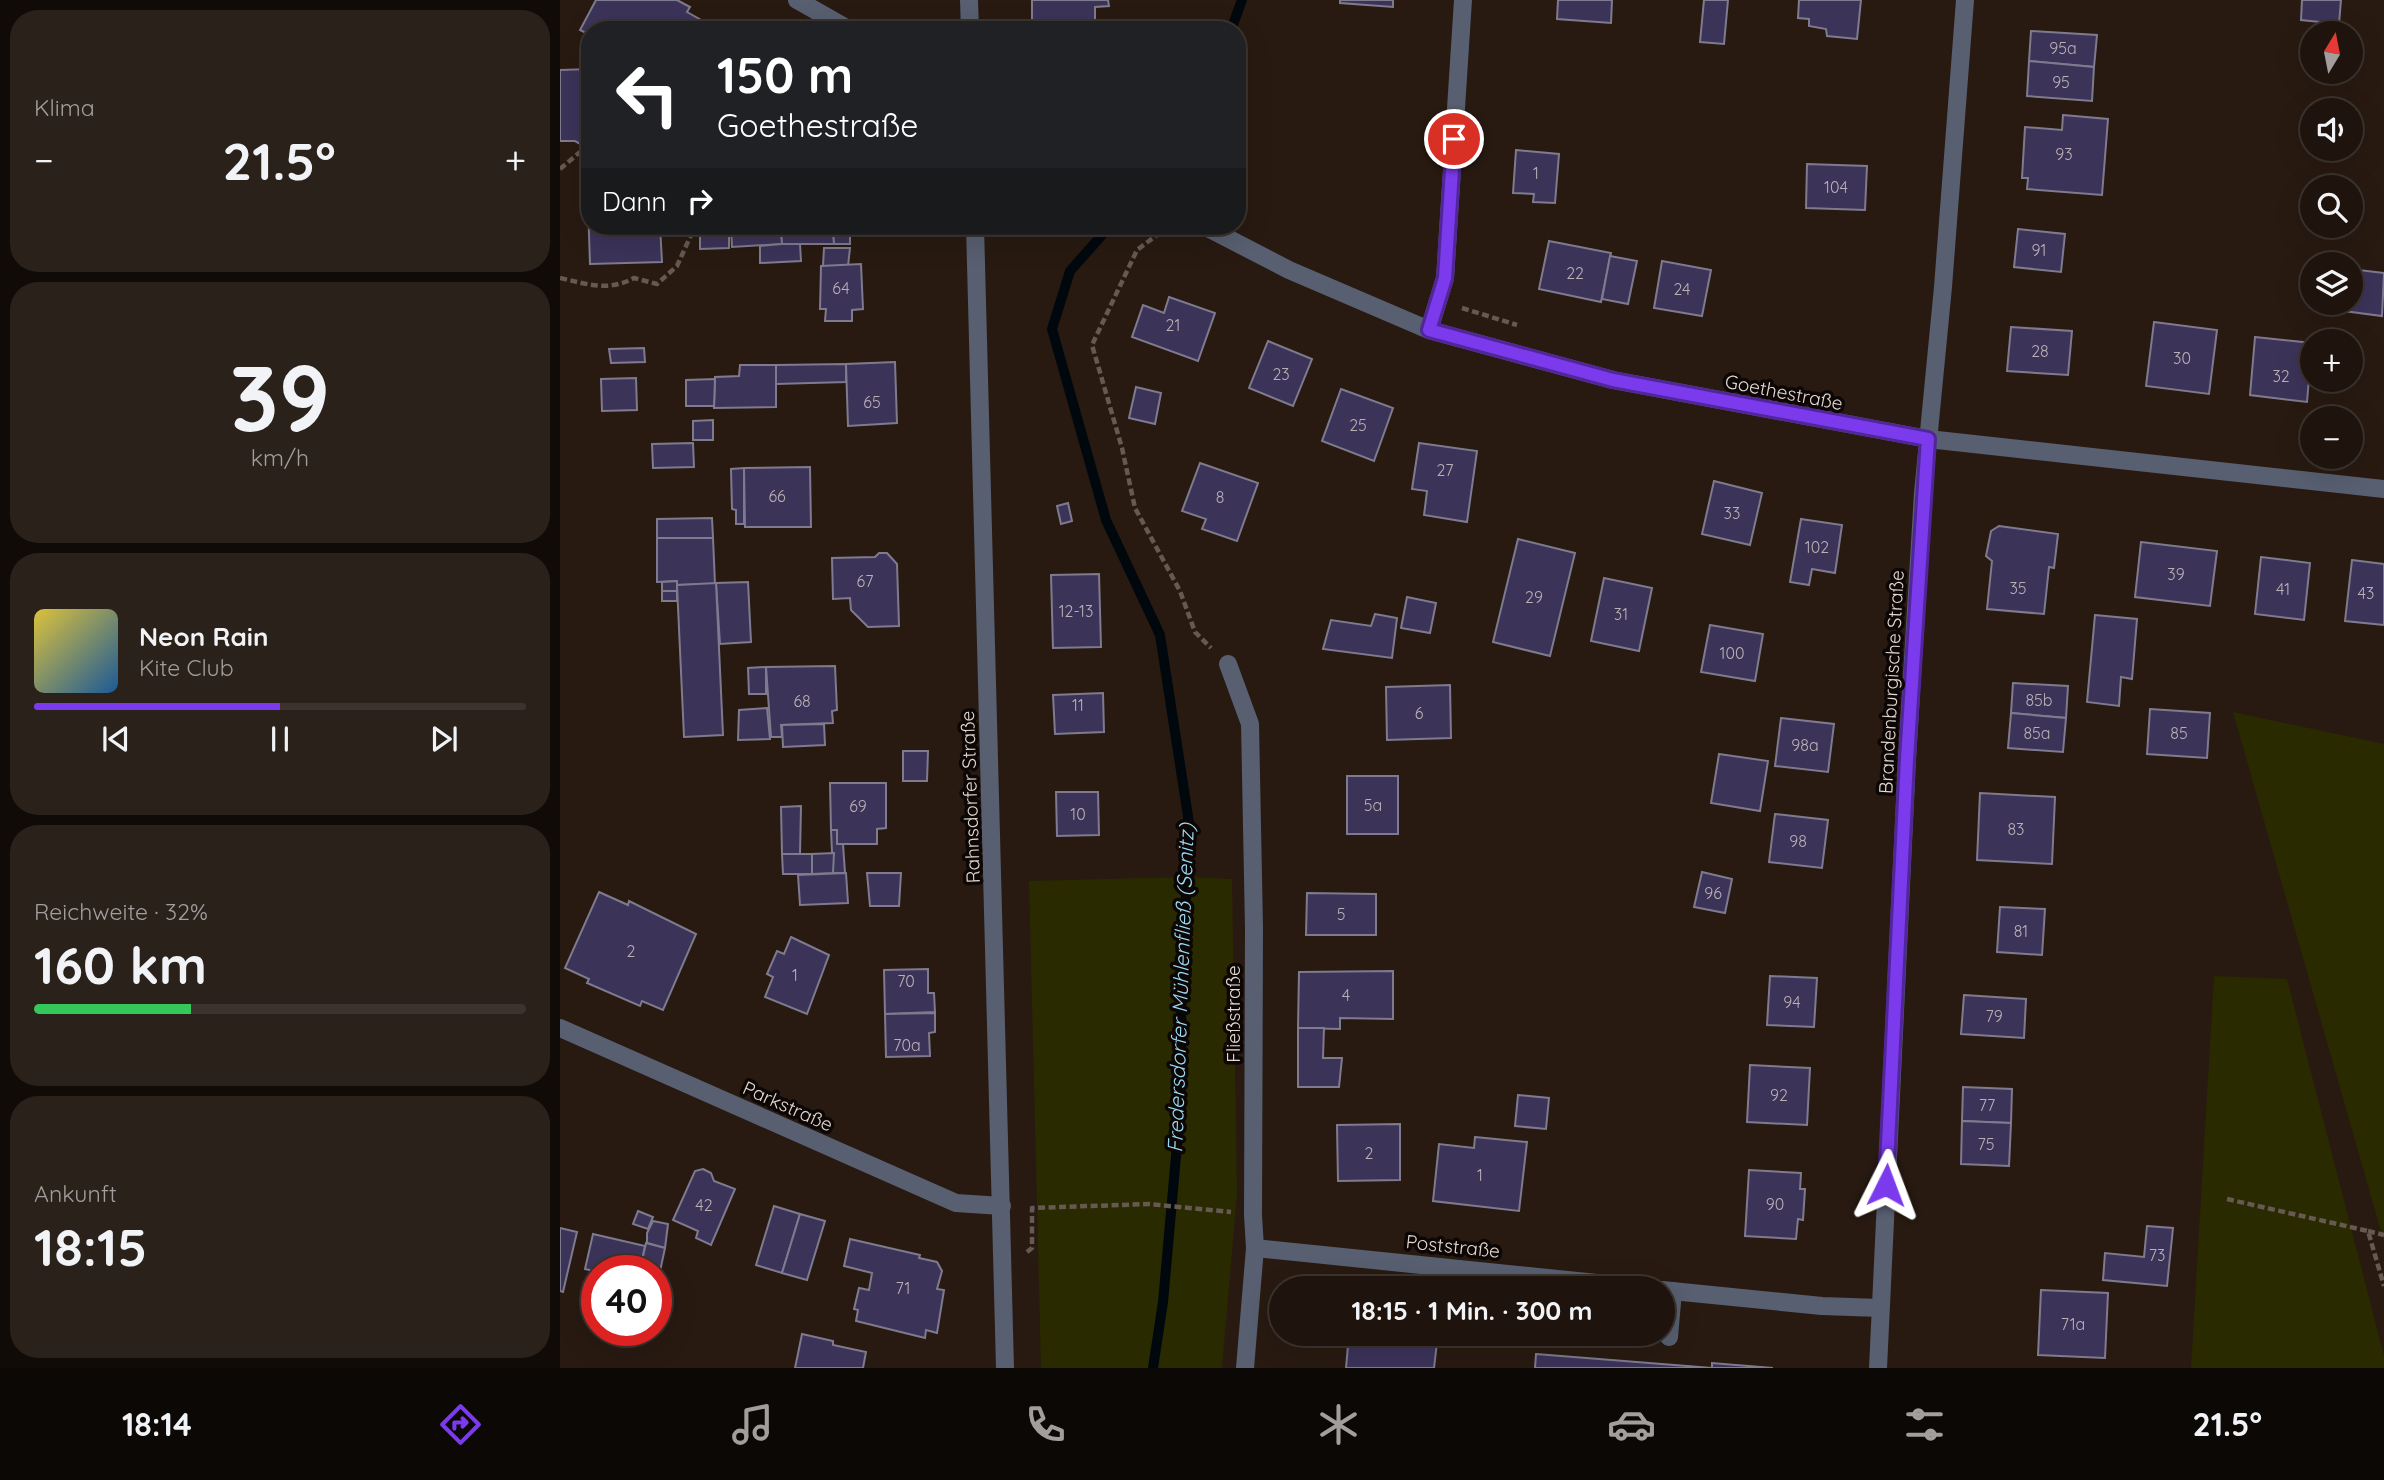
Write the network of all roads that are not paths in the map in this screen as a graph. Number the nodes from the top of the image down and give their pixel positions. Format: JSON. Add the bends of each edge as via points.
{"nodes":[{"id":1,"x":797,"y":0,"type":"edge"},
{"id":2,"x":969,"y":0,"type":"edge"},
{"id":3,"x":1463,"y":0,"type":"edge"},
{"id":4,"x":1965,"y":0,"type":"edge"},
{"id":5,"x":834,"y":21,"type":"edge"},
{"id":6,"x":970,"y":21,"type":"edge"},
{"id":7,"x":975,"y":235,"type":"edge"},
{"id":8,"x":1221,"y":235,"type":"edge"},
{"id":9,"x":1429,"y":330,"type":"junction"},
{"id":10,"x":1928,"y":439,"type":"junction"},
{"id":11,"x":2384,"y":489,"type":"edge"},
{"id":12,"x":1228,"y":664,"type":"road end"},
{"id":13,"x":560,"y":1028,"type":"edge"},
{"id":14,"x":1002,"y":1206,"type":"junction"},
{"id":15,"x":1255,"y":1248,"type":"junction"},
{"id":16,"x":1529,"y":1276,"type":"edge"},
{"id":17,"x":1675,"y":1291,"type":"edge"},
{"id":18,"x":1880,"y":1308,"type":"junction"},
{"id":19,"x":1005,"y":1368,"type":"edge"},
{"id":20,"x":1245,"y":1368,"type":"edge"},
{"id":21,"x":1878,"y":1368,"type":"edge"}],
"edges":[{"from":1,"to":5,"type":"street"},
{"from":2,"to":6,"type":"street"},
{"from":3,"to":9,"type":"street","via":[[1445,278]]},
{"from":4,"to":10,"type":"street","name":"Brandenburgische Straße"},
{"from":7,"to":14,"type":"street","name":"Rahnsdorfer Straße"},
{"from":8,"to":9,"type":"street","name":"Goethestraße","via":[[1289,270]]},
{"from":9,"to":10,"type":"street","name":"Goethestraße","via":[[1613,380]]},
{"from":10,"to":11,"type":"street","name":"Goethestraße"},
{"from":10,"to":18,"type":"street","name":"Brandenburgische Straße"},
{"from":12,"to":15,"type":"street","name":"Fließstraße","via":[[1250,724]]},
{"from":13,"to":14,"type":"street","name":"Parkstraße","via":[[956,1203]]},
{"from":14,"to":19,"type":"street","name":"Rahnsdorfer Straße"},
{"from":15,"to":16,"type":"street","name":"Poststraße"},
{"from":15,"to":20,"type":"street","name":"Fließstraße"},
{"from":17,"to":18,"type":"street"},
{"from":18,"to":21,"type":"street","name":"Brandenburgische Straße"}]}
